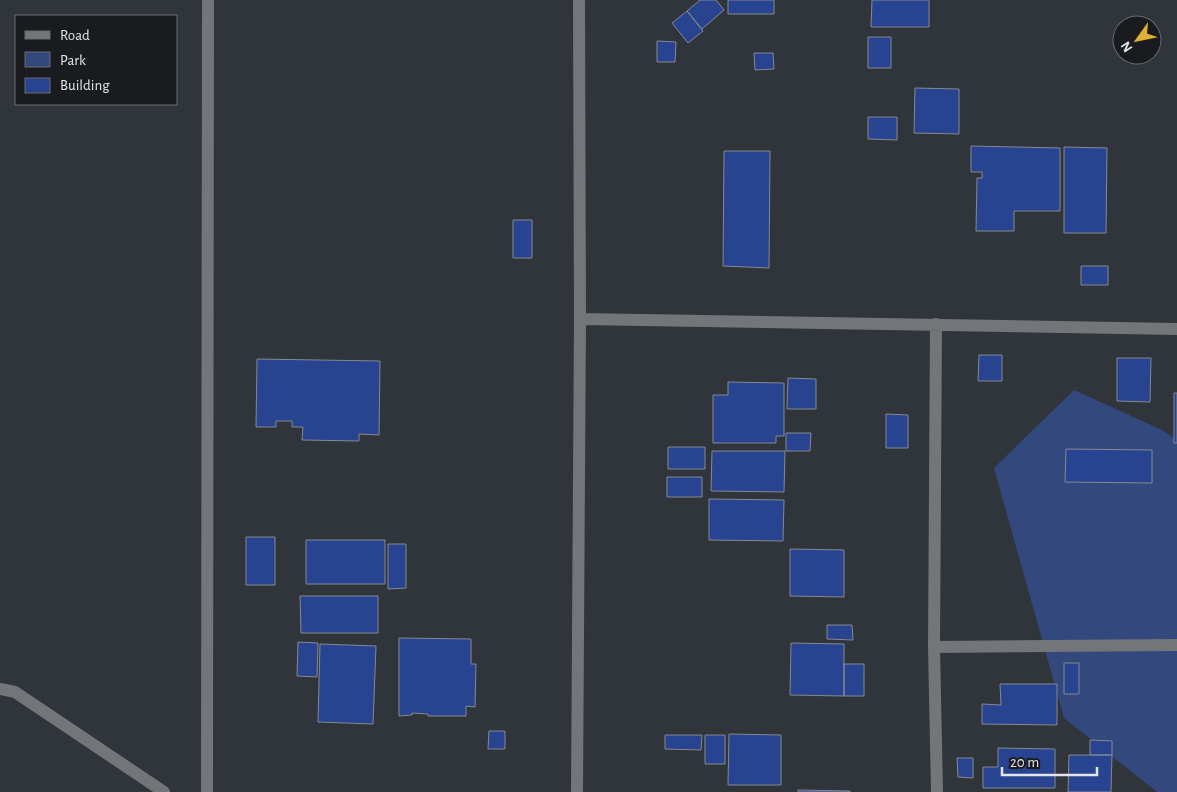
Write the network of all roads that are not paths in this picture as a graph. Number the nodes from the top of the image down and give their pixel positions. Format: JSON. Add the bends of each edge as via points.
{"nodes":[{"id":1,"x":208,"y":0,"type":"edge"},
{"id":2,"x":579,"y":0,"type":"edge"},
{"id":3,"x":580,"y":318,"type":"junction"},
{"id":4,"x":936,"y":324,"type":"junction"},
{"id":5,"x":1177,"y":328,"type":"edge"},
{"id":6,"x":1177,"y":646,"type":"edge"},
{"id":7,"x":934,"y":647,"type":"junction"},
{"id":8,"x":0,"y":689,"type":"edge"},
{"id":9,"x":164,"y":792,"type":"edge"},
{"id":10,"x":207,"y":792,"type":"edge"},
{"id":11,"x":577,"y":792,"type":"edge"},
{"id":12,"x":937,"y":792,"type":"edge"}],
"edges":[{"from":1,"to":10,"type":"street"},
{"from":2,"to":3,"type":"street"},
{"from":3,"to":4,"type":"street"},
{"from":3,"to":11,"type":"street"},
{"from":4,"to":5,"type":"street"},
{"from":4,"to":7,"type":"street"},
{"from":6,"to":7,"type":"street"},
{"from":7,"to":12,"type":"street"},
{"from":8,"to":9,"type":"street","via":[[15,692]]}]}
